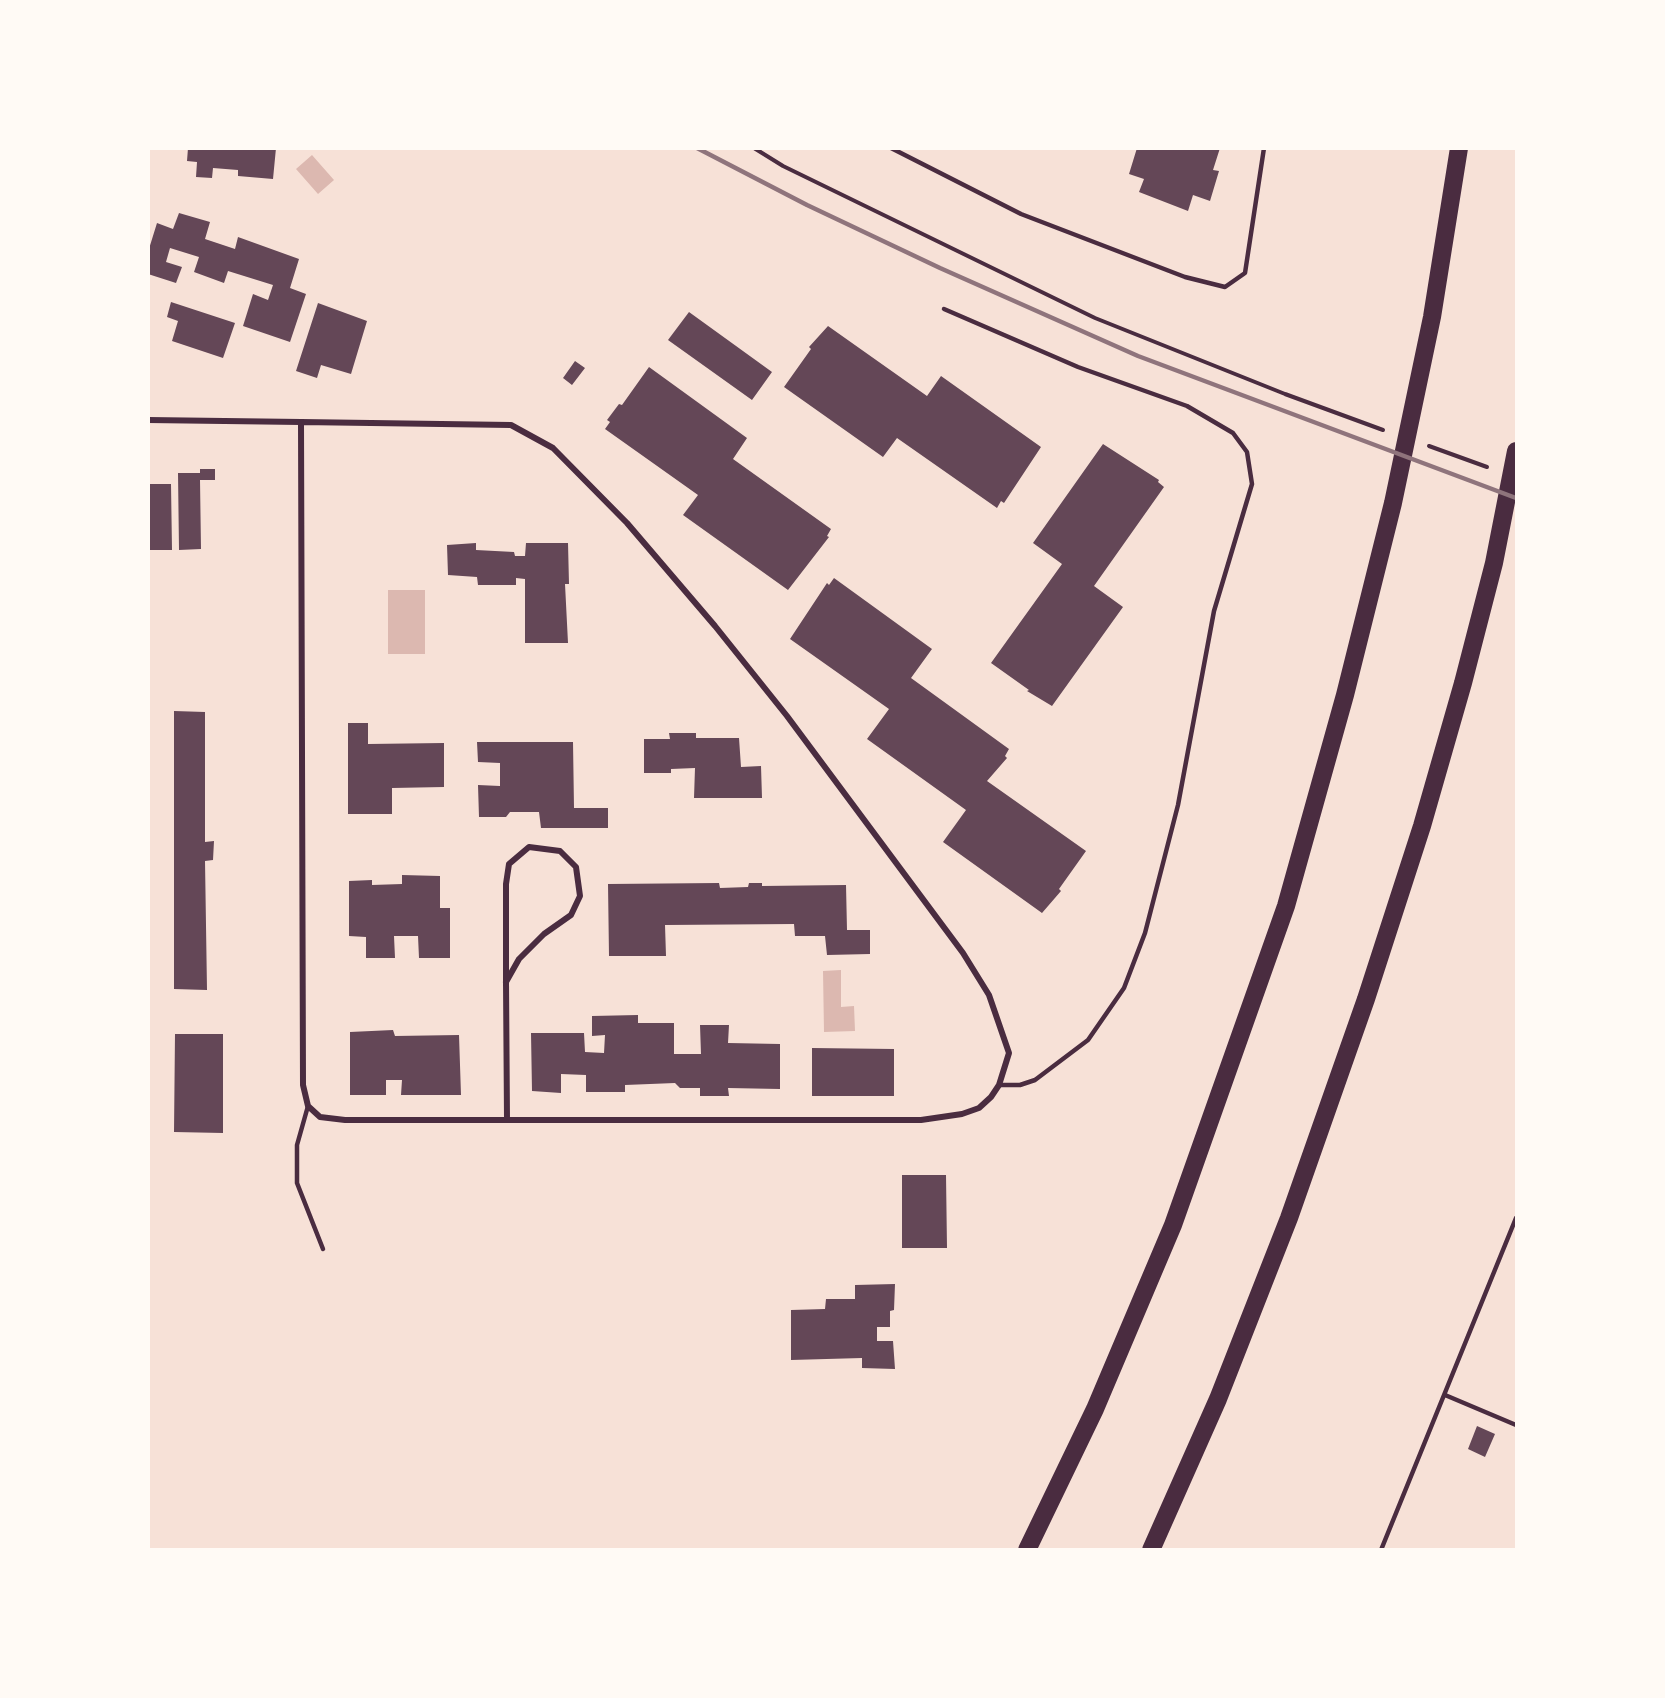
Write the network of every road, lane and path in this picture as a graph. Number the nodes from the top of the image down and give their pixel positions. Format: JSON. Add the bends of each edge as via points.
{"nodes":[{"id":1,"x":754,"y":148,"type":"edge"},
{"id":2,"x":891,"y":148,"type":"edge"},
{"id":3,"x":1264,"y":148,"type":"edge"},
{"id":4,"x":1459,"y":148,"type":"edge"},
{"id":5,"x":944,"y":309,"type":"dead end"},
{"id":6,"x":1285,"y":394,"type":"dead end"},
{"id":7,"x":148,"y":420,"type":"edge"},
{"id":8,"x":301,"y":422,"type":"junction"},
{"id":9,"x":1516,"y":451,"type":"edge"},
{"id":10,"x":506,"y":982,"type":"junction"},
{"id":11,"x":999,"y":1085,"type":"junction"},
{"id":12,"x":308,"y":1106,"type":"junction"},
{"id":13,"x":507,"y":1119,"type":"junction"},
{"id":14,"x":1516,"y":1218,"type":"edge"},
{"id":15,"x":323,"y":1249,"type":"dead end"},
{"id":16,"x":1445,"y":1395,"type":"junction"},
{"id":17,"x":1516,"y":1425,"type":"edge"},
{"id":18,"x":1027,"y":1550,"type":"edge"},
{"id":19,"x":1151,"y":1550,"type":"edge"},
{"id":20,"x":1382,"y":1550,"type":"edge"}],
"edges":[{"from":1,"to":6,"type":"path","via":[[1095,318]]},
{"from":2,"to":3,"type":"lane","via":[[1021,214],[1185,277],[1226,287],[1245,273]]},
{"from":4,"to":18,"type":"highway","via":[[1432,317],[1393,503],[1286,906],[1173,1225],[1095,1409]]},
{"from":5,"to":11,"type":"lane","via":[[1078,367],[1187,406],[1233,433],[1247,452],[1252,484],[1214,611],[1178,805],[1145,933],[1124,988],[1088,1040],[1035,1080]]},
{"from":7,"to":8,"type":"street"},
{"from":8,"to":11,"type":"street","via":[[511,425],[553,448],[627,523],[751,671],[963,953],[989,995],[1005,1035],[1009,1053]]},
{"from":8,"to":12,"type":"street","via":[[303,1085]]},
{"from":9,"to":19,"type":"highway","via":[[1494,563],[1463,683],[1370,988],[1289,1218],[1218,1399]]},
{"from":10,"to":10,"type":"street","via":[[509,864],[529,848],[560,851],[576,867],[580,896],[571,915],[519,959]]},
{"from":10,"to":13,"type":"street"},
{"from":11,"to":13,"type":"street","via":[[979,1108],[921,1120]]},
{"from":12,"to":13,"type":"street","via":[[320,1117],[345,1120]]},
{"from":12,"to":15,"type":"lane","via":[[297,1145],[297,1184]]},
{"from":14,"to":16,"type":"lane"},
{"from":16,"to":17,"type":"lane"},
{"from":16,"to":20,"type":"lane"}]}
